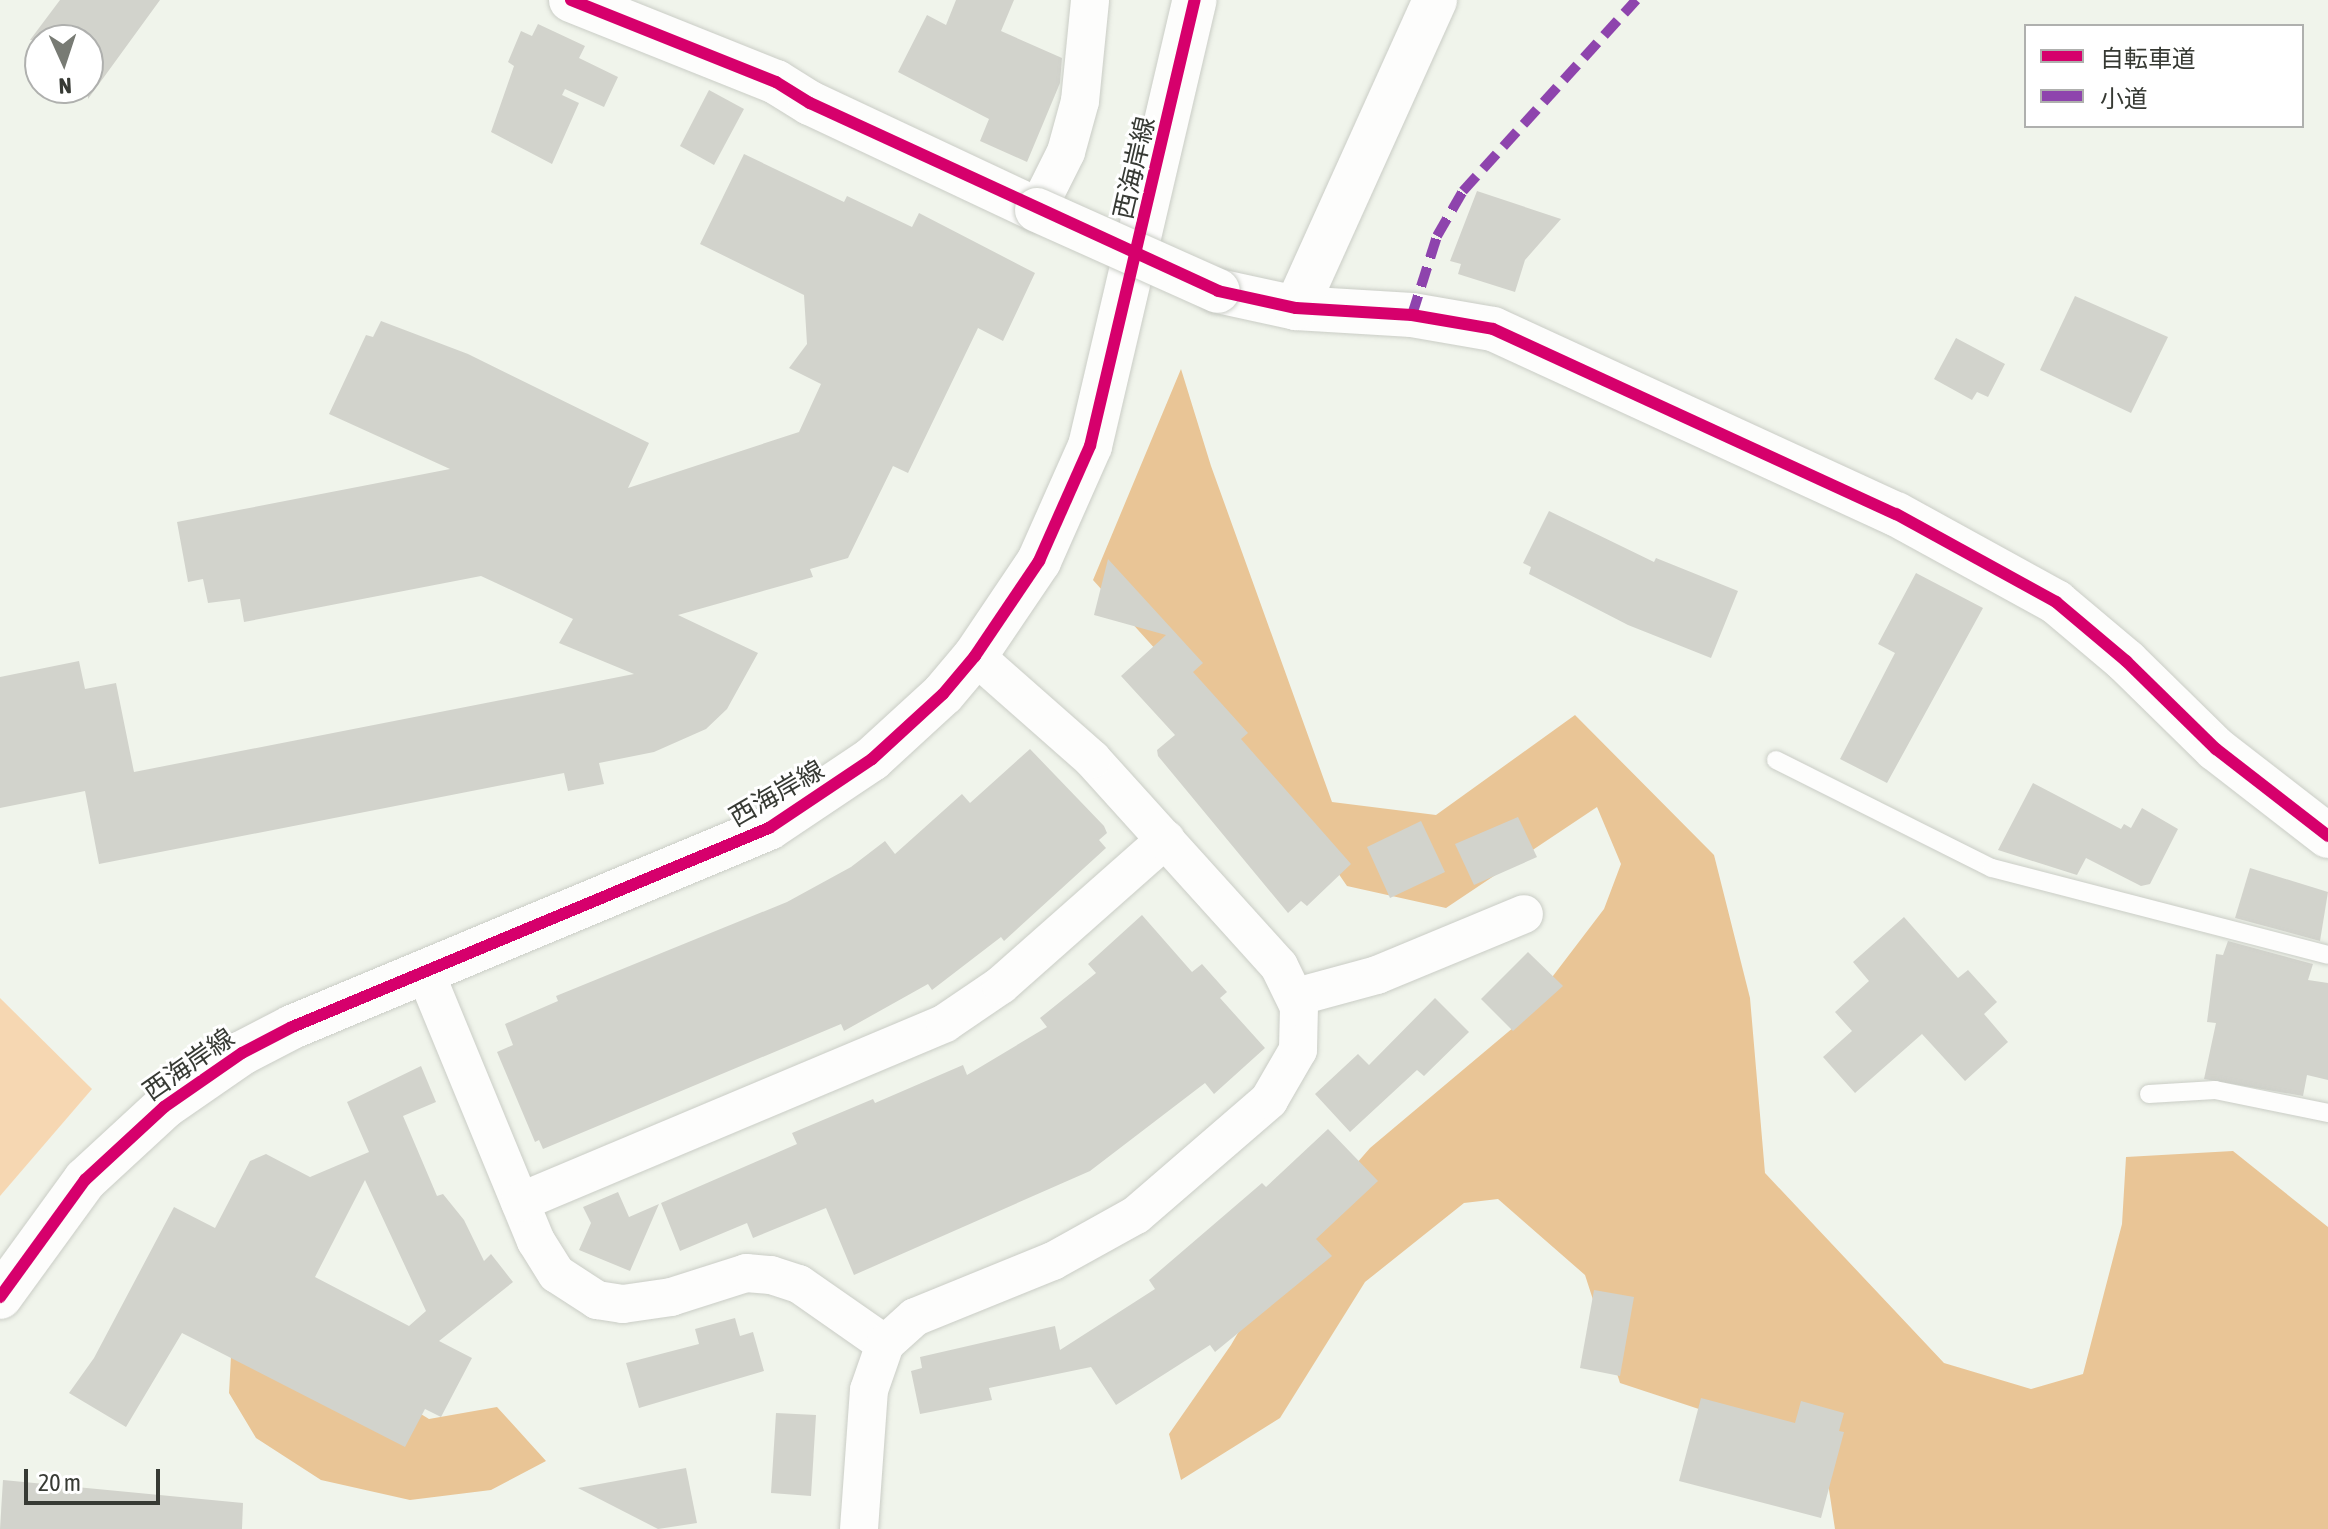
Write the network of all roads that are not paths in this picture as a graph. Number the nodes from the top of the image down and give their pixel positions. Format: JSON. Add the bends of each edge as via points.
{"nodes":[{"id":1,"x":571,"y":0,"type":"edge"},
{"id":2,"x":1090,"y":0,"type":"edge"},
{"id":3,"x":1195,"y":0,"type":"edge"},
{"id":4,"x":1435,"y":0,"type":"edge"},
{"id":5,"x":1037,"y":210,"type":"junction"},
{"id":6,"x":1296,"y":308,"type":"junction"},
{"id":7,"x":975,"y":656,"type":"junction"},
{"id":8,"x":1776,"y":760,"type":"dead end"},
{"id":9,"x":2328,"y":836,"type":"edge"},
{"id":10,"x":1166,"y":839,"type":"junction"},
{"id":11,"x":1524,"y":914,"type":"dead end"},
{"id":12,"x":2328,"y":955,"type":"edge"},
{"id":13,"x":425,"y":972,"type":"junction"},
{"id":14,"x":1296,"y":997,"type":"junction"},
{"id":15,"x":2149,"y":1094,"type":"dead end"},
{"id":16,"x":2328,"y":1113,"type":"edge"},
{"id":17,"x":520,"y":1202,"type":"junction"},
{"id":18,"x":0,"y":1297,"type":"edge"},
{"id":19,"x":885,"y":1344,"type":"junction"},
{"id":20,"x":859,"y":1529,"type":"edge"}],
"edges":[{"from":1,"to":5,"type":"street","via":[[776,82]]},
{"from":2,"to":5,"type":"street","via":[[1080,101],[1066,152]]},
{"from":3,"to":7,"type":"street","name":"西海岸線","via":[[1090,446],[1039,561]]},
{"from":4,"to":6,"type":"street"},
{"from":5,"to":6,"type":"street","bridge":true,"via":[[1218,291]]},
{"from":6,"to":9,"type":"street","via":[[1412,315],[1493,329],[1896,514],[2056,602],[2216,749]]},
{"from":7,"to":10,"type":"street","via":[[1060,727]]},
{"from":7,"to":13,"type":"street","name":"西海岸線","via":[[924,713],[872,759],[769,828]]},
{"from":8,"to":12,"type":"lane","via":[[1992,868]]},
{"from":10,"to":14,"type":"street","via":[[1279,966]]},
{"from":10,"to":17,"type":"street","via":[[1001,985],[945,1023]]},
{"from":11,"to":14,"type":"street","via":[[1377,975]]},
{"from":13,"to":17,"type":"street"},
{"from":13,"to":18,"type":"street","name":"西海岸線","via":[[267,1040],[164,1107],[85,1180]]},
{"from":14,"to":19,"type":"street","via":[[1298,1050],[1284,1081],[1165,1192],[1112,1230],[1053,1261],[915,1317]]},
{"from":15,"to":16,"type":"lane","via":[[2215,1090]]},
{"from":17,"to":19,"type":"street","via":[[557,1274],[597,1300],[648,1302],[734,1275],[771,1275],[799,1284]]},
{"from":19,"to":20,"type":"street","via":[[869,1390]]}]}
